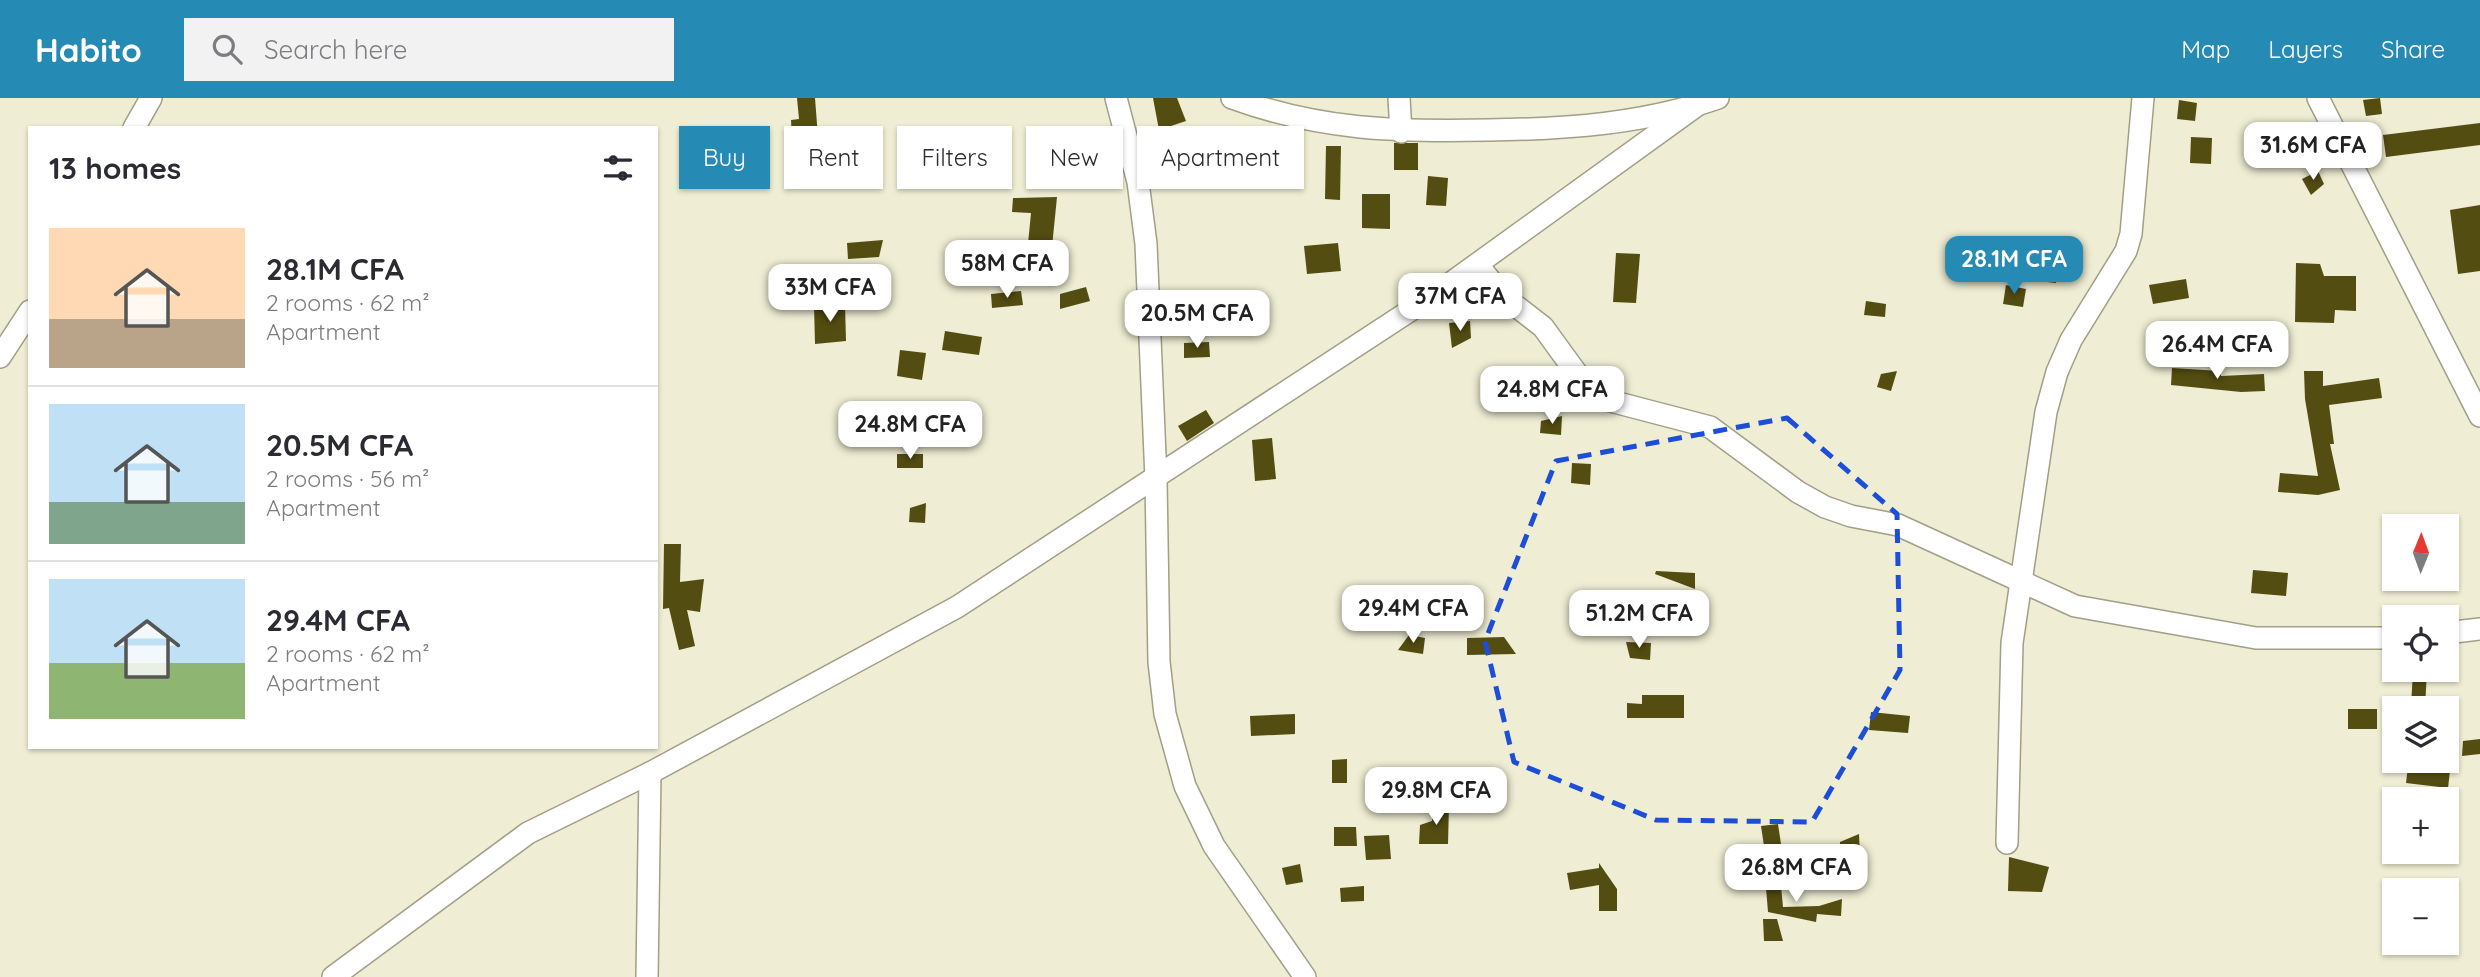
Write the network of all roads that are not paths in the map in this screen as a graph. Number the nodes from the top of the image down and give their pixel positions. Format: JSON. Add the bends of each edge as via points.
{"nodes":[{"id":1,"x":151,"y":98,"type":"edge"},
{"id":2,"x":1116,"y":98,"type":"edge"},
{"id":3,"x":1232,"y":98,"type":"edge"},
{"id":4,"x":1399,"y":98,"type":"edge"},
{"id":5,"x":1718,"y":98,"type":"edge"},
{"id":6,"x":2143,"y":98,"type":"edge"},
{"id":7,"x":2318,"y":98,"type":"edge"},
{"id":8,"x":1696,"y":106,"type":"junction"},
{"id":9,"x":135,"y":126,"type":"edge"},
{"id":10,"x":1401,"y":132,"type":"junction"},
{"id":11,"x":1478,"y":265,"type":"junction"},
{"id":12,"x":28,"y":314,"type":"edge"},
{"id":13,"x":0,"y":358,"type":"edge"},
{"id":14,"x":2480,"y":416,"type":"edge"},
{"id":15,"x":1156,"y":479,"type":"junction"},
{"id":16,"x":2020,"y":581,"type":"junction"},
{"id":17,"x":2480,"y":629,"type":"edge"},
{"id":18,"x":2459,"y":632,"type":"edge"},
{"id":19,"x":2382,"y":638,"type":"edge"},
{"id":20,"x":650,"y":773,"type":"junction"},
{"id":21,"x":2007,"y":843,"type":"dead end"},
{"id":22,"x":332,"y":977,"type":"edge"},
{"id":23,"x":647,"y":977,"type":"edge"},
{"id":24,"x":1304,"y":977,"type":"edge"}],
"edges":[{"from":1,"to":9,"type":"street"},
{"from":2,"to":15,"type":"street","via":[[1138,182],[1146,244]]},
{"from":3,"to":10,"type":"street","via":[[1276,114],[1337,127]]},
{"from":4,"to":10,"type":"street"},
{"from":5,"to":8,"type":"street"},
{"from":6,"to":16,"type":"street","via":[[2131,234],[2126,251],[2088,309],[2057,373],[2046,412]]},
{"from":7,"to":14,"type":"street"},
{"from":8,"to":10,"type":"street","via":[[1616,124],[1563,129]]},
{"from":8,"to":11,"type":"street"},
{"from":11,"to":15,"type":"street"},
{"from":11,"to":16,"type":"street","via":[[1503,296],[1543,327],[1599,398],[1710,427],[1825,507],[1898,525]]},
{"from":12,"to":13,"type":"street"},
{"from":15,"to":20,"type":"street","via":[[957,607]]},
{"from":15,"to":24,"type":"street","via":[[1160,688],[1185,786],[1214,846]]},
{"from":16,"to":19,"type":"street","via":[[2087,609],[2256,638]]},
{"from":16,"to":21,"type":"street","via":[[2012,643]]},
{"from":17,"to":18,"type":"street"},
{"from":20,"to":22,"type":"street","via":[[527,834]]},
{"from":20,"to":23,"type":"street"}]}
